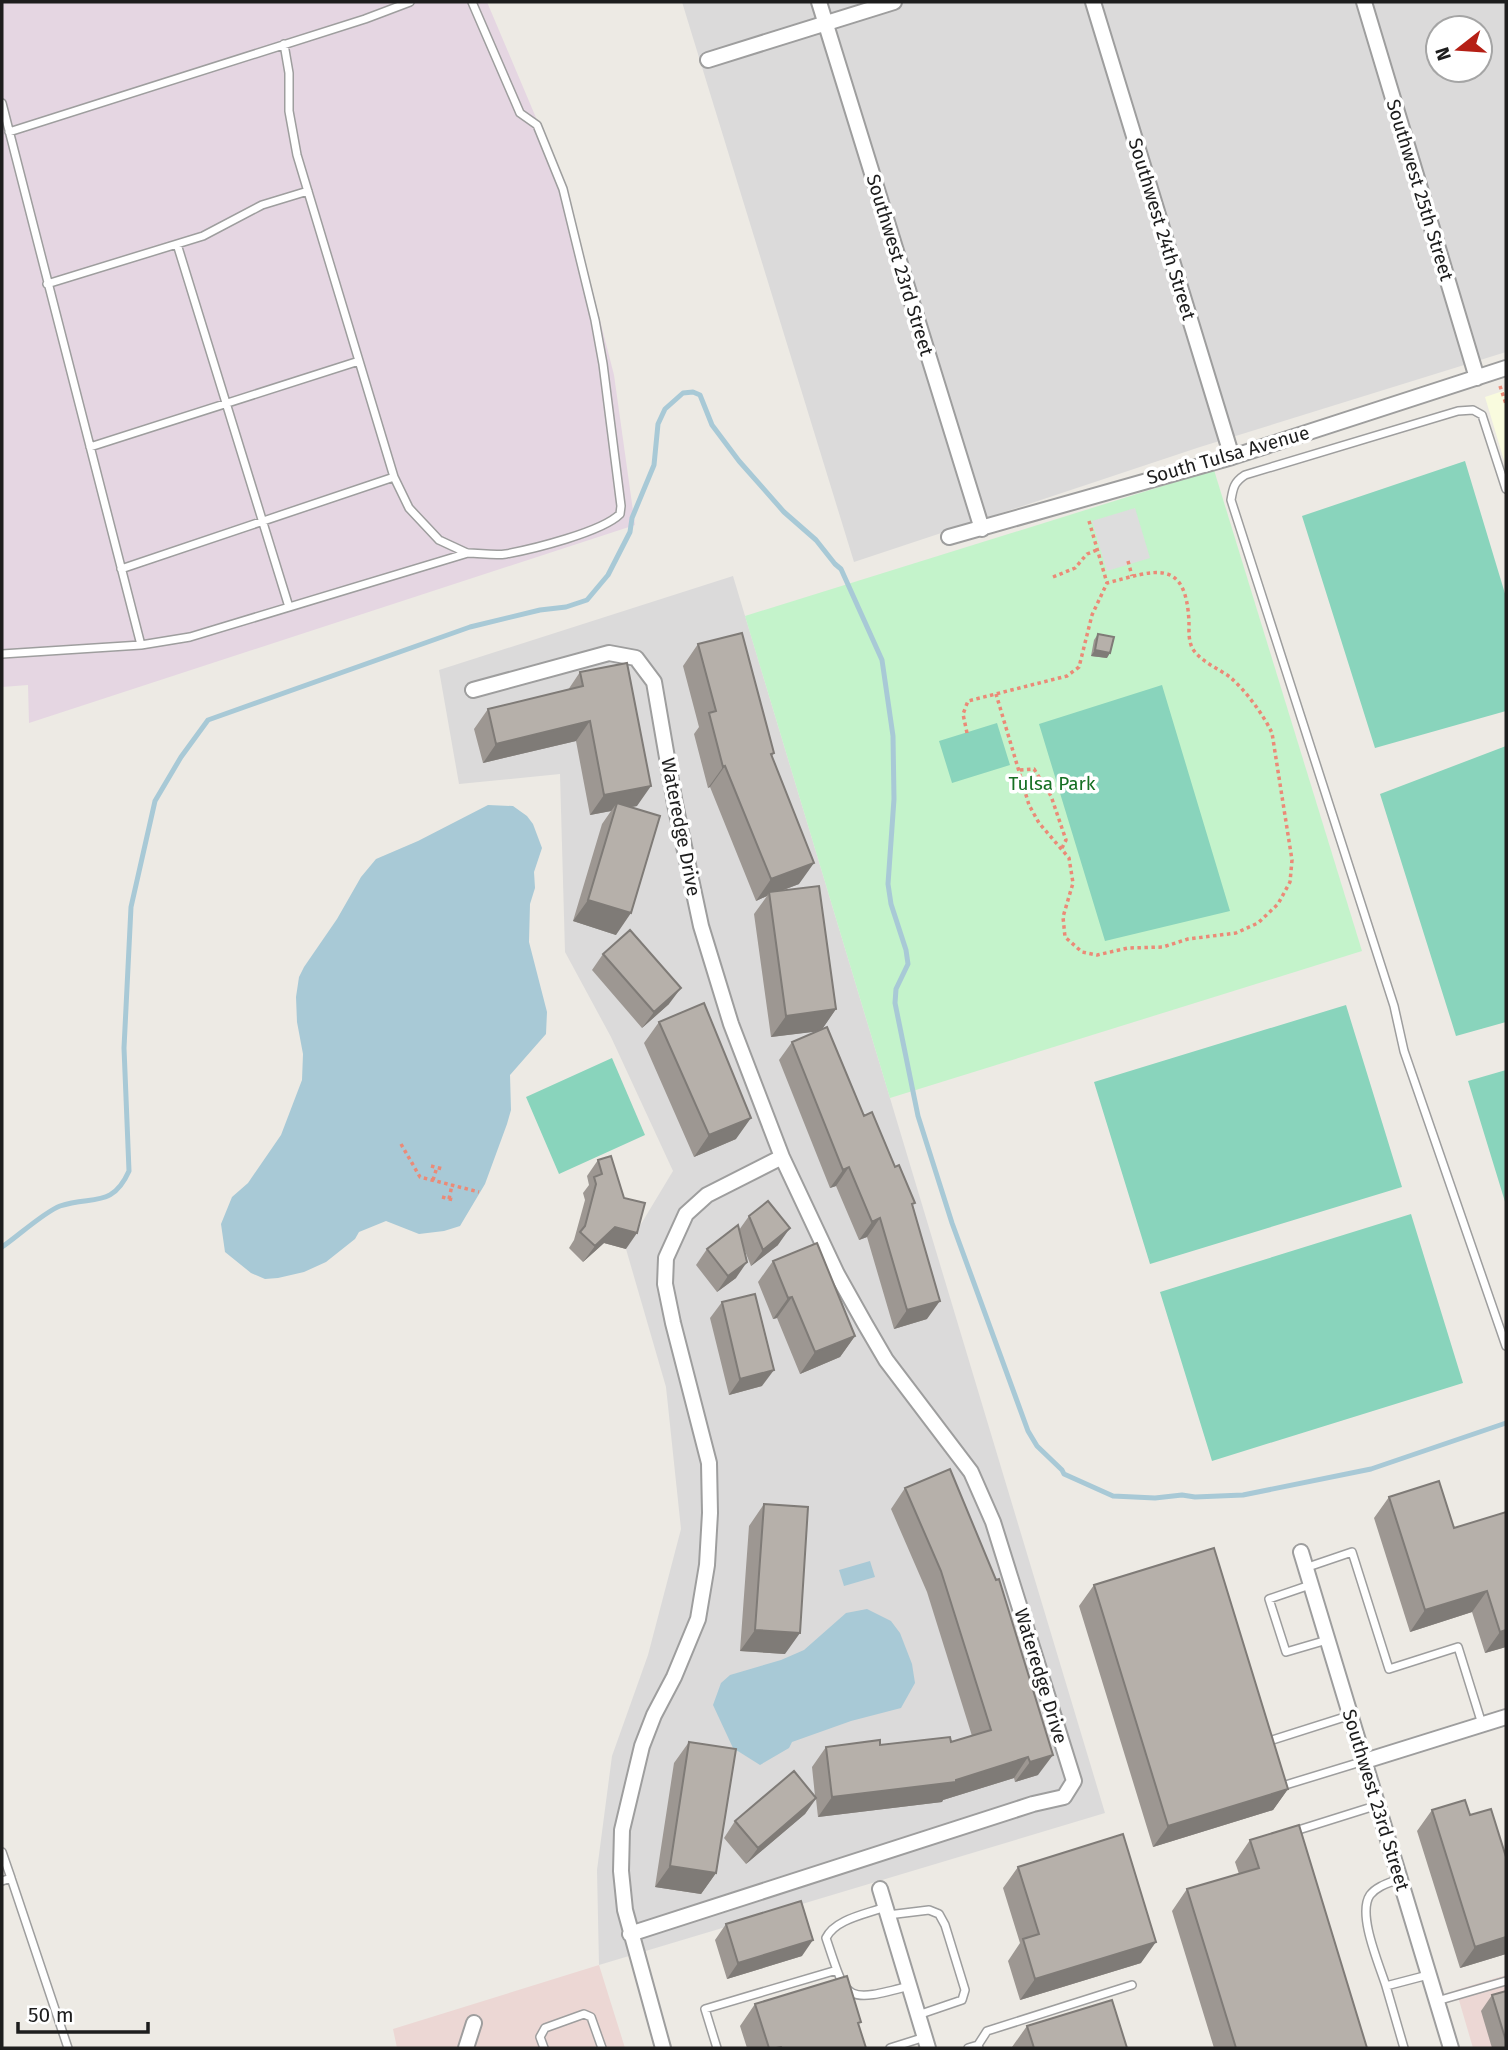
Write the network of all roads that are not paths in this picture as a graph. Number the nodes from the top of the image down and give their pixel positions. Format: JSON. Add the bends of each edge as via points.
{"nodes":[{"id":1,"x":410,"y":2,"type":"edge"},
{"id":2,"x":472,"y":2,"type":"edge"},
{"id":3,"x":819,"y":2,"type":"edge"},
{"id":4,"x":894,"y":2,"type":"edge"},
{"id":5,"x":1093,"y":2,"type":"edge"},
{"id":6,"x":1364,"y":2,"type":"edge"},
{"id":7,"x":825,"y":22,"type":"junction"},
{"id":8,"x":284,"y":44,"type":"junction"},
{"id":9,"x":708,"y":60,"type":"dead end"},
{"id":10,"x":2,"y":103,"type":"edge"},
{"id":11,"x":9,"y":132,"type":"junction"},
{"id":12,"x":308,"y":191,"type":"junction"},
{"id":13,"x":177,"y":244,"type":"junction"},
{"id":14,"x":47,"y":284,"type":"junction"},
{"id":15,"x":359,"y":361,"type":"junction"},
{"id":16,"x":1506,"y":369,"type":"edge"},
{"id":17,"x":1477,"y":378,"type":"junction"},
{"id":18,"x":226,"y":403,"type":"junction"},
{"id":19,"x":90,"y":447,"type":"junction"},
{"id":20,"x":1232,"y":457,"type":"junction"},
{"id":21,"x":394,"y":477,"type":"junction"},
{"id":22,"x":1506,"y":489,"type":"edge"},
{"id":23,"x":263,"y":522,"type":"junction"},
{"id":24,"x":982,"y":529,"type":"junction"},
{"id":25,"x":949,"y":537,"type":"dead end"},
{"id":26,"x":468,"y":553,"type":"junction"},
{"id":27,"x":121,"y":569,"type":"junction"},
{"id":28,"x":289,"y":607,"type":"junction"},
{"id":29,"x":141,"y":645,"type":"junction"},
{"id":30,"x":2,"y":654,"type":"edge"},
{"id":31,"x":473,"y":691,"type":"dead end"},
{"id":32,"x":782,"y":1157,"type":"junction"},
{"id":33,"x":1506,"y":1346,"type":"edge"},
{"id":34,"x":1301,"y":1552,"type":"dead end"},
{"id":35,"x":1305,"y":1568,"type":"junction"},
{"id":36,"x":1310,"y":1585,"type":"junction"},
{"id":37,"x":1327,"y":1640,"type":"junction"},
{"id":38,"x":1351,"y":1715,"type":"junction"},
{"id":39,"x":1506,"y":1717,"type":"edge"},
{"id":40,"x":1482,"y":1724,"type":"junction"},
{"id":41,"x":1266,"y":1754,"type":"edge"},
{"id":42,"x":1365,"y":1760,"type":"junction"},
{"id":43,"x":1273,"y":1776,"type":"edge"},
{"id":44,"x":1378,"y":1805,"type":"junction"},
{"id":45,"x":1283,"y":1835,"type":"edge"},
{"id":46,"x":2,"y":1852,"type":"edge"},
{"id":47,"x":11,"y":1878,"type":"junction"},
{"id":48,"x":1400,"y":1878,"type":"junction"},
{"id":49,"x":2,"y":1881,"type":"edge"},
{"id":50,"x":880,"y":1889,"type":"dead end"},
{"id":51,"x":887,"y":1911,"type":"junction"},
{"id":52,"x":630,"y":1934,"type":"junction"},
{"id":53,"x":837,"y":1970,"type":"junction"},
{"id":54,"x":1429,"y":1975,"type":"junction"},
{"id":55,"x":1506,"y":1981,"type":"edge"},
{"id":56,"x":1132,"y":1985,"type":"dead end"},
{"id":57,"x":909,"y":1986,"type":"junction"},
{"id":58,"x":1386,"y":1986,"type":"junction"},
{"id":59,"x":1437,"y":2001,"type":"junction"},
{"id":60,"x":918,"y":2015,"type":"junction"},
{"id":61,"x":474,"y":2023,"type":"dead end"},
{"id":62,"x":926,"y":2043,"type":"edge"},
{"id":63,"x":979,"y":2047,"type":"edge"},
{"id":64,"x":68,"y":2048,"type":"edge"},
{"id":65,"x":466,"y":2048,"type":"edge"},
{"id":66,"x":544,"y":2048,"type":"edge"},
{"id":67,"x":602,"y":2048,"type":"edge"},
{"id":68,"x":663,"y":2048,"type":"edge"},
{"id":69,"x":717,"y":2048,"type":"edge"},
{"id":70,"x":890,"y":2048,"type":"edge"},
{"id":71,"x":968,"y":2048,"type":"edge"},
{"id":72,"x":1404,"y":2048,"type":"edge"},
{"id":73,"x":1451,"y":2048,"type":"edge"}],
"edges":[{"from":1,"to":8,"type":"lane"},
{"from":2,"to":26,"type":"lane","via":[[520,113],[537,125],[562,189],[595,320],[621,506],[612,522],[548,544],[504,554]]},
{"from":3,"to":7,"type":"street","name":"Southwest 23rd Street"},
{"from":4,"to":7,"type":"street"},
{"from":5,"to":20,"type":"street","name":"Southwest 24th Street"},
{"from":6,"to":17,"type":"street","name":"Southwest 25th Street"},
{"from":7,"to":9,"type":"street"},
{"from":7,"to":24,"type":"street","name":"Southwest 23rd Street"},
{"from":8,"to":11,"type":"lane"},
{"from":8,"to":12,"type":"lane","via":[[289,111]]},
{"from":10,"to":11,"type":"lane"},
{"from":11,"to":14,"type":"lane"},
{"from":12,"to":13,"type":"lane","via":[[262,205],[203,236]]},
{"from":12,"to":15,"type":"lane"},
{"from":13,"to":14,"type":"lane"},
{"from":13,"to":18,"type":"lane"},
{"from":14,"to":19,"type":"lane"},
{"from":15,"to":18,"type":"lane"},
{"from":15,"to":21,"type":"lane"},
{"from":16,"to":17,"type":"street","name":"South Tulsa Avenue"},
{"from":17,"to":20,"type":"street","name":"South Tulsa Avenue"},
{"from":18,"to":19,"type":"lane"},
{"from":18,"to":23,"type":"lane"},
{"from":19,"to":27,"type":"lane"},
{"from":20,"to":24,"type":"street","name":"South Tulsa Avenue"},
{"from":21,"to":23,"type":"lane"},
{"from":21,"to":26,"type":"lane","via":[[410,508],[439,540]]},
{"from":22,"to":33,"type":"lane","via":[[1482,415],[1473,410],[1245,475],[1233,486],[1231,500],[1394,1006],[1404,1051]]},
{"from":23,"to":27,"type":"lane"},
{"from":23,"to":28,"type":"lane"},
{"from":24,"to":25,"type":"street","name":"South Tulsa Avenue"},
{"from":26,"to":28,"type":"lane"},
{"from":27,"to":29,"type":"lane"},
{"from":28,"to":29,"type":"lane","via":[[190,637]]},
{"from":29,"to":30,"type":"lane"},
{"from":31,"to":32,"type":"street","name":"Wateredge Drive","via":[[609,653],[636,658],[654,682],[701,926],[731,1024]]},
{"from":32,"to":52,"type":"street","via":[[708,1195],[686,1214],[666,1258],[665,1284],[673,1324],[709,1463],[710,1513],[698,1619],[642,1746],[622,1830],[621,1871]]},
{"from":32,"to":52,"type":"street","name":"Wateredge Drive","via":[[837,1274],[886,1360],[971,1472],[993,1522],[1074,1781],[1064,1797]]},
{"from":34,"to":35,"type":"street","name":"Southwest 23rd Street"},
{"from":35,"to":36,"type":"street","name":"Southwest 23rd Street"},
{"from":35,"to":40,"type":"lane","via":[[1352,1552],[1389,1669],[1458,1647]]},
{"from":36,"to":37,"type":"street","name":"Southwest 23rd Street"},
{"from":36,"to":37,"type":"lane","via":[[1269,1599],[1286,1653]]},
{"from":37,"to":38,"type":"street","name":"Southwest 23rd Street"},
{"from":38,"to":41,"type":"lane","via":[[1262,1743]]},
{"from":38,"to":42,"type":"street","name":"Southwest 23rd Street"},
{"from":39,"to":40,"type":"street"},
{"from":40,"to":42,"type":"street"},
{"from":42,"to":43,"type":"lane","via":[[1276,1788]]},
{"from":42,"to":44,"type":"street","name":"Southwest 23rd Street"},
{"from":44,"to":45,"type":"lane"},
{"from":44,"to":48,"type":"street","name":"Southwest 23rd Street"},
{"from":46,"to":47,"type":"lane"},
{"from":47,"to":49,"type":"lane"},
{"from":47,"to":64,"type":"lane"},
{"from":48,"to":54,"type":"street","name":"Southwest 23rd Street"},
{"from":48,"to":58,"type":"lane","via":[[1376,1888],[1366,1906],[1366,1922]]},
{"from":50,"to":51,"type":"street"},
{"from":51,"to":53,"type":"lane","via":[[830,1929],[826,1938]]},
{"from":51,"to":57,"type":"street"},
{"from":51,"to":60,"type":"lane","via":[[939,1914],[965,1990],[962,2000]]},
{"from":52,"to":68,"type":"street"},
{"from":53,"to":57,"type":"lane","via":[[854,1995],[868,1997]]},
{"from":53,"to":69,"type":"lane","via":[[705,2009]]},
{"from":54,"to":58,"type":"lane"},
{"from":54,"to":59,"type":"street","name":"Southwest 23rd Street"},
{"from":55,"to":59,"type":"lane"},
{"from":56,"to":63,"type":"lane","via":[[987,2031]]},
{"from":57,"to":60,"type":"street"},
{"from":58,"to":72,"type":"lane"},
{"from":59,"to":73,"type":"street","name":"Southwest 23rd Street"},
{"from":60,"to":62,"type":"street"},
{"from":61,"to":65,"type":"street"},
{"from":62,"to":70,"type":"lane"},
{"from":63,"to":71,"type":"lane"},
{"from":66,"to":67,"type":"lane","via":[[540,2037],[545,2028],[584,2014],[591,2017]]}]}
